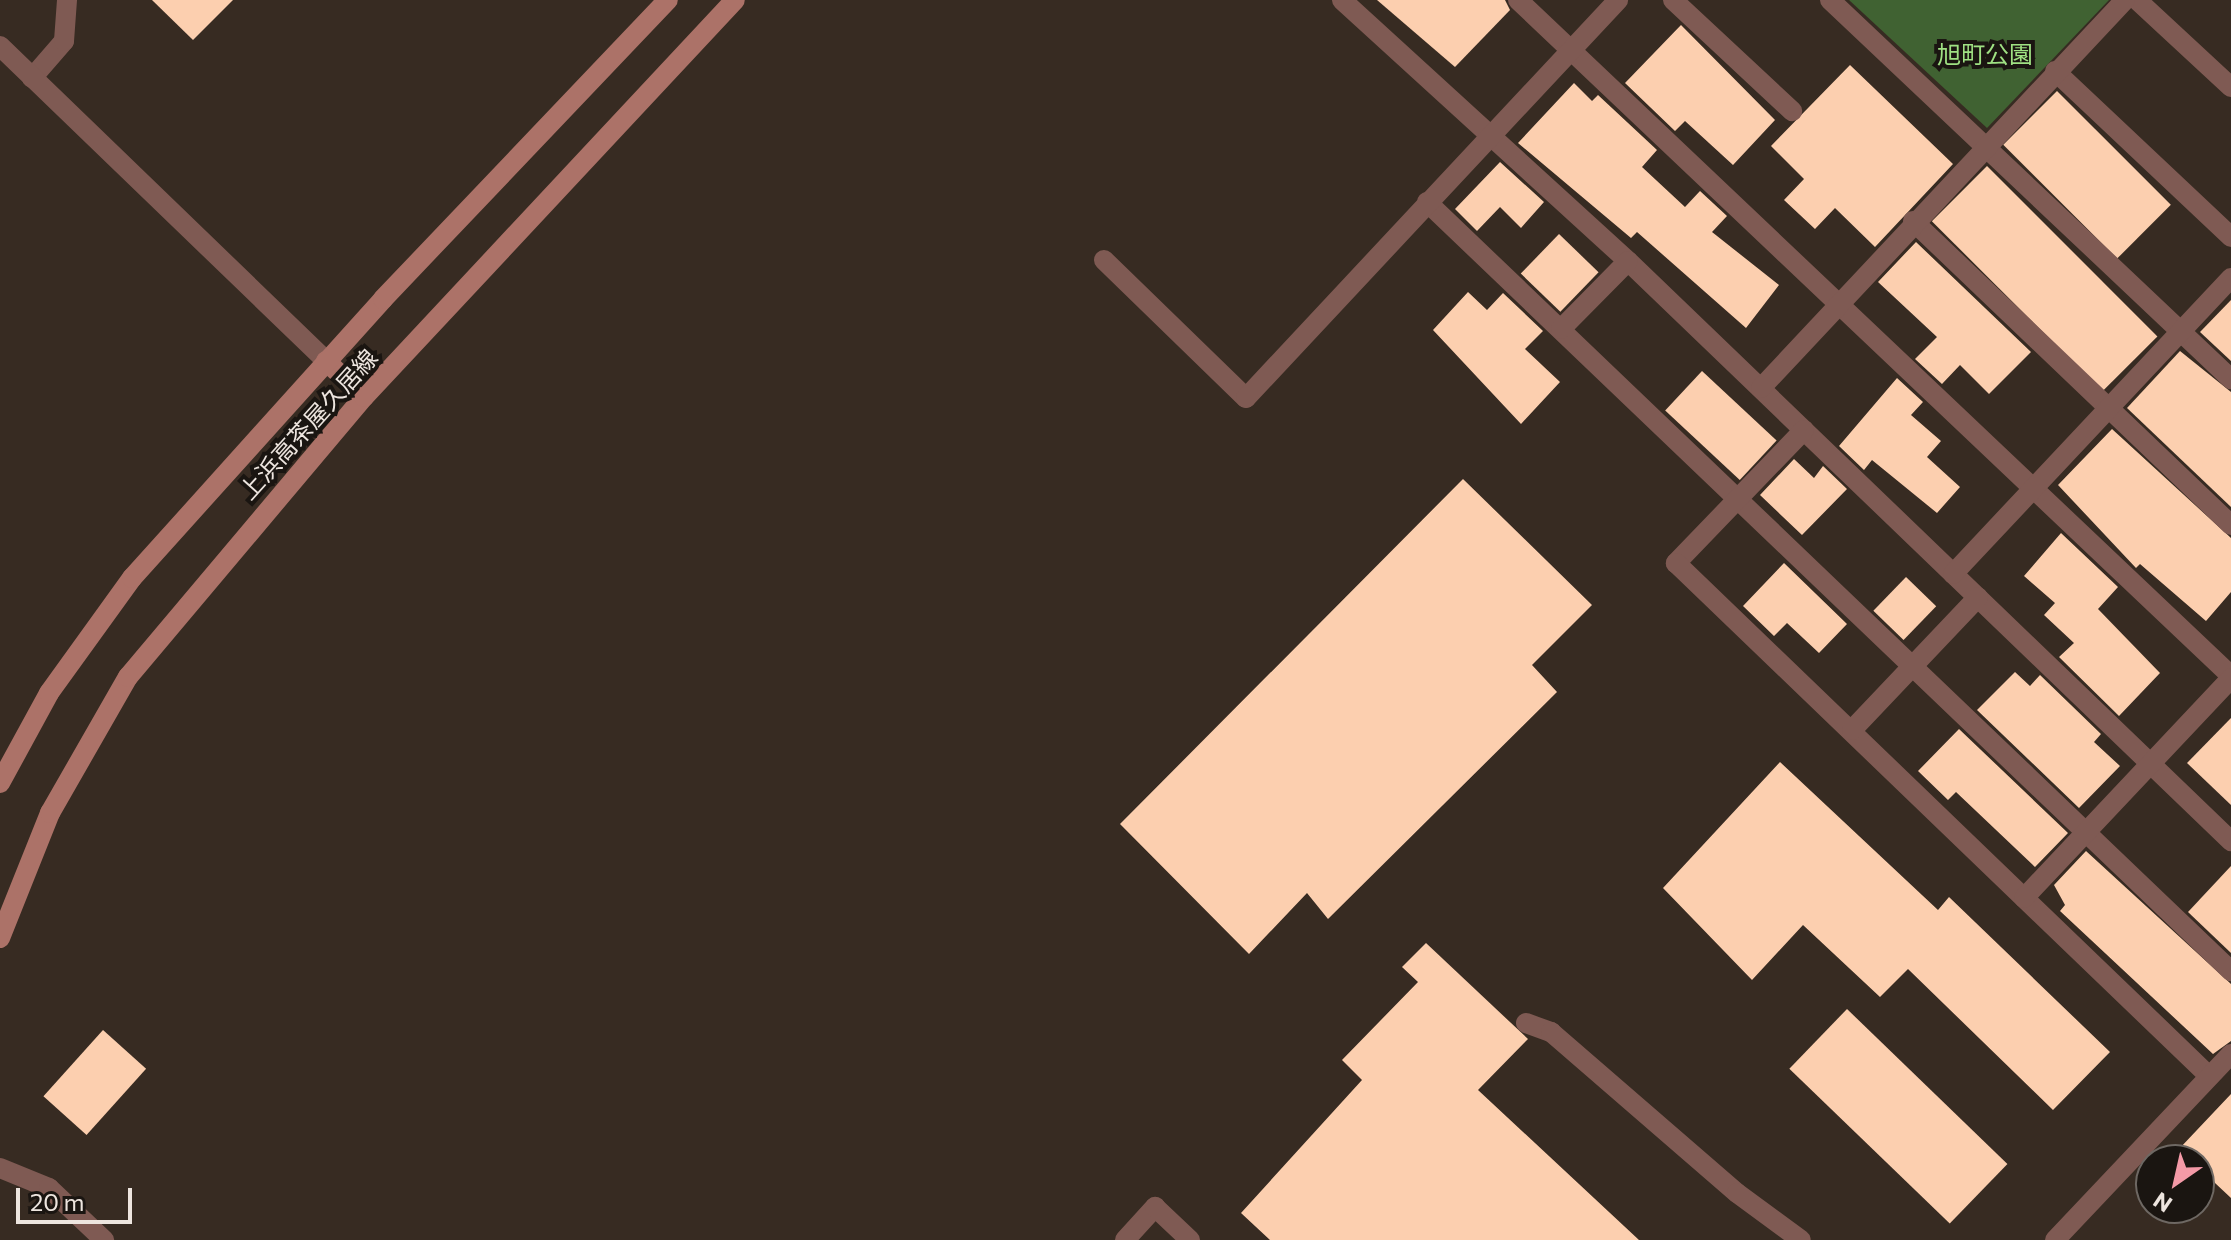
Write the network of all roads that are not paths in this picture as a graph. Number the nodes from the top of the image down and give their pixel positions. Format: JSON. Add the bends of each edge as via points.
{"nodes":[{"id":1,"x":67,"y":0,"type":"edge"},
{"id":2,"x":668,"y":0,"type":"edge"},
{"id":3,"x":735,"y":0,"type":"edge"},
{"id":4,"x":1342,"y":0,"type":"edge"},
{"id":5,"x":1518,"y":0,"type":"edge"},
{"id":6,"x":1618,"y":0,"type":"edge"},
{"id":7,"x":1673,"y":0,"type":"edge"},
{"id":8,"x":1830,"y":0,"type":"edge"},
{"id":9,"x":2125,"y":0,"type":"edge"},
{"id":10,"x":2137,"y":0,"type":"edge"},
{"id":11,"x":0,"y":46,"type":"edge"},
{"id":12,"x":1571,"y":50,"type":"junction"},
{"id":13,"x":2055,"y":71,"type":"junction"},
{"id":14,"x":32,"y":78,"type":"junction"},
{"id":15,"x":2231,"y":87,"type":"edge"},
{"id":16,"x":1792,"y":111,"type":"dead end"},
{"id":17,"x":1493,"y":134,"type":"junction"},
{"id":18,"x":1985,"y":146,"type":"junction"},
{"id":19,"x":1427,"y":202,"type":"junction"},
{"id":20,"x":1913,"y":221,"type":"junction"},
{"id":21,"x":2231,"y":237,"type":"edge"},
{"id":22,"x":1104,"y":260,"type":"dead end"},
{"id":23,"x":1628,"y":261,"type":"junction"},
{"id":24,"x":2231,"y":278,"type":"edge"},
{"id":25,"x":1838,"y":300,"type":"junction"},
{"id":26,"x":1561,"y":329,"type":"junction"},
{"id":27,"x":2180,"y":331,"type":"junction"},
{"id":28,"x":326,"y":361,"type":"junction"},
{"id":29,"x":2231,"y":379,"type":"edge"},
{"id":30,"x":1761,"y":388,"type":"junction"},
{"id":31,"x":364,"y":397,"type":"junction"},
{"id":32,"x":2108,"y":409,"type":"junction"},
{"id":33,"x":1804,"y":430,"type":"junction"},
{"id":34,"x":2034,"y":488,"type":"junction"},
{"id":35,"x":1738,"y":498,"type":"junction"},
{"id":36,"x":2231,"y":525,"type":"edge"},
{"id":37,"x":1953,"y":574,"type":"junction"},
{"id":38,"x":1978,"y":597,"type":"junction"},
{"id":39,"x":1912,"y":666,"type":"junction"},
{"id":40,"x":2231,"y":677,"type":"edge"},
{"id":41,"x":1852,"y":730,"type":"junction"},
{"id":42,"x":2151,"y":764,"type":"junction"},
{"id":43,"x":0,"y":783,"type":"edge"},
{"id":44,"x":2086,"y":831,"type":"junction"},
{"id":45,"x":2231,"y":841,"type":"edge"},
{"id":46,"x":2024,"y":898,"type":"junction"},
{"id":47,"x":0,"y":938,"type":"edge"},
{"id":48,"x":2231,"y":971,"type":"edge"},
{"id":49,"x":1526,"y":1023,"type":"dead end"},
{"id":50,"x":2231,"y":1054,"type":"edge"},
{"id":51,"x":2209,"y":1076,"type":"junction"},
{"id":52,"x":0,"y":1168,"type":"edge"},
{"id":53,"x":104,"y":1240,"type":"edge"},
{"id":54,"x":1125,"y":1240,"type":"edge"},
{"id":55,"x":1190,"y":1240,"type":"edge"},
{"id":56,"x":1801,"y":1240,"type":"edge"},
{"id":57,"x":2055,"y":1240,"type":"edge"}],
"edges":[{"from":1,"to":14,"type":"street","via":[[64,41]]},
{"from":2,"to":28,"type":"main road","name":"上浜高茶屋久居線"},
{"from":3,"to":31,"type":"main road","name":"上浜高茶屋久居線"},
{"from":4,"to":17,"type":"street"},
{"from":5,"to":12,"type":"street"},
{"from":6,"to":12,"type":"street"},
{"from":7,"to":16,"type":"street"},
{"from":8,"to":18,"type":"street"},
{"from":9,"to":13,"type":"street"},
{"from":10,"to":15,"type":"street"},
{"from":11,"to":14,"type":"street"},
{"from":12,"to":17,"type":"street"},
{"from":12,"to":25,"type":"street"},
{"from":13,"to":18,"type":"street"},
{"from":13,"to":21,"type":"street"},
{"from":14,"to":28,"type":"street"},
{"from":17,"to":19,"type":"street"},
{"from":17,"to":23,"type":"street"},
{"from":18,"to":20,"type":"street"},
{"from":18,"to":27,"type":"street"},
{"from":19,"to":22,"type":"street","via":[[1246,398]]},
{"from":19,"to":26,"type":"street"},
{"from":20,"to":25,"type":"street"},
{"from":20,"to":32,"type":"street"},
{"from":23,"to":26,"type":"street"},
{"from":23,"to":30,"type":"street"},
{"from":24,"to":27,"type":"street"},
{"from":25,"to":30,"type":"street"},
{"from":25,"to":34,"type":"street"},
{"from":26,"to":35,"type":"street"},
{"from":27,"to":29,"type":"street"},
{"from":27,"to":32,"type":"street"},
{"from":28,"to":31,"type":"main road"},
{"from":28,"to":43,"type":"main road","name":"上浜高茶屋久居線","via":[[132,578],[49,693]]},
{"from":30,"to":33,"type":"street"},
{"from":31,"to":47,"type":"main road","name":"上浜高茶屋久居線","via":[[128,677],[50,813]]},
{"from":32,"to":34,"type":"street"},
{"from":32,"to":36,"type":"street"},
{"from":33,"to":35,"type":"street"},
{"from":33,"to":37,"type":"street"},
{"from":34,"to":37,"type":"street"},
{"from":34,"to":40,"type":"street"},
{"from":35,"to":39,"type":"street"},
{"from":35,"to":41,"type":"street","via":[[1676,563]]},
{"from":37,"to":38,"type":"street"},
{"from":38,"to":39,"type":"street"},
{"from":38,"to":42,"type":"street"},
{"from":39,"to":41,"type":"street"},
{"from":39,"to":44,"type":"street"},
{"from":40,"to":42,"type":"street"},
{"from":41,"to":46,"type":"street"},
{"from":42,"to":44,"type":"street"},
{"from":42,"to":45,"type":"street"},
{"from":44,"to":46,"type":"street"},
{"from":44,"to":48,"type":"street"},
{"from":46,"to":51,"type":"street"},
{"from":49,"to":56,"type":"street","via":[[1551,1032],[1737,1193]]},
{"from":50,"to":51,"type":"street"},
{"from":51,"to":57,"type":"street"},
{"from":52,"to":53,"type":"street","via":[[49,1188]]},
{"from":54,"to":55,"type":"street","via":[[1155,1207]]}]}
